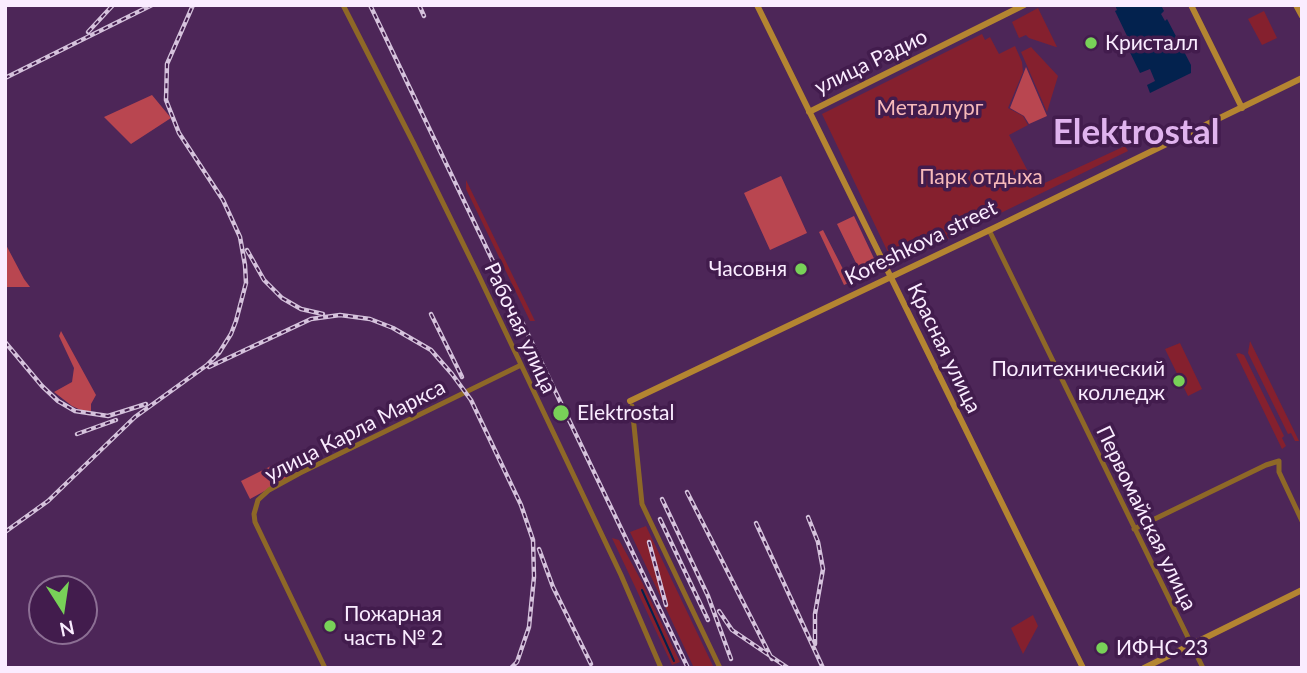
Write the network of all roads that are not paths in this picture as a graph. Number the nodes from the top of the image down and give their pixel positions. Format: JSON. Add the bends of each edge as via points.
{"nodes":[{"id":1,"x":342,"y":5,"type":"edge"},
{"id":2,"x":757,"y":5,"type":"edge"},
{"id":3,"x":1024,"y":5,"type":"edge"},
{"id":4,"x":1191,"y":5,"type":"edge"},
{"id":5,"x":1296,"y":5,"type":"edge"},
{"id":6,"x":1302,"y":16,"type":"edge"},
{"id":7,"x":1302,"y":78,"type":"edge"},
{"id":8,"x":1242,"y":108,"type":"junction"},
{"id":9,"x":809,"y":112,"type":"junction"},
{"id":10,"x":989,"y":230,"type":"junction"},
{"id":11,"x":890,"y":278,"type":"junction"},
{"id":12,"x":519,"y":366,"type":"junction"},
{"id":13,"x":631,"y":404,"type":"joint"},
{"id":14,"x":1302,"y":521,"type":"edge"},
{"id":15,"x":1134,"y":529,"type":"junction"},
{"id":16,"x":1302,"y":590,"type":"edge"},
{"id":17,"x":1191,"y":644,"type":"junction"},
{"id":18,"x":325,"y":668,"type":"edge"},
{"id":19,"x":661,"y":668,"type":"edge"},
{"id":20,"x":720,"y":668,"type":"edge"},
{"id":21,"x":1083,"y":668,"type":"edge"},
{"id":22,"x":1144,"y":668,"type":"edge"},
{"id":23,"x":1203,"y":668,"type":"edge"}],
"edges":[{"from":1,"to":12,"type":"street","name":"Рабочая улица"},
{"from":2,"to":9,"type":"main road","name":"Красная улица"},
{"from":3,"to":9,"type":"main road","name":"улица Радио"},
{"from":4,"to":8,"type":"main road"},
{"from":5,"to":6,"type":"main road"},
{"from":7,"to":8,"type":"main road","name":"Koreshkova street"},
{"from":8,"to":10,"type":"main road","name":"Koreshkova street"},
{"from":9,"to":11,"type":"main road","name":"Красная улица"},
{"from":10,"to":11,"type":"main road","name":"Koreshkova street"},
{"from":10,"to":15,"type":"street","name":"Первомайская улица"},
{"from":11,"to":13,"type":"main road","name":"Koreshkova street"},
{"from":11,"to":21,"type":"main road","name":"Красная улица"},
{"from":12,"to":18,"type":"street","name":"улица Карла Маркса","via":[[300,473],[258,500],[257,527]]},
{"from":12,"to":19,"type":"street","name":"Рабочая улица"},
{"from":13,"to":20,"type":"street","via":[[642,504]]},
{"from":14,"to":15,"type":"street","via":[[1279,472],[1279,461]]},
{"from":15,"to":17,"type":"street","name":"Первомайская улица"},
{"from":16,"to":17,"type":"main road"},
{"from":17,"to":22,"type":"main road"},
{"from":17,"to":23,"type":"street","name":"Первомайская улица"}]}
